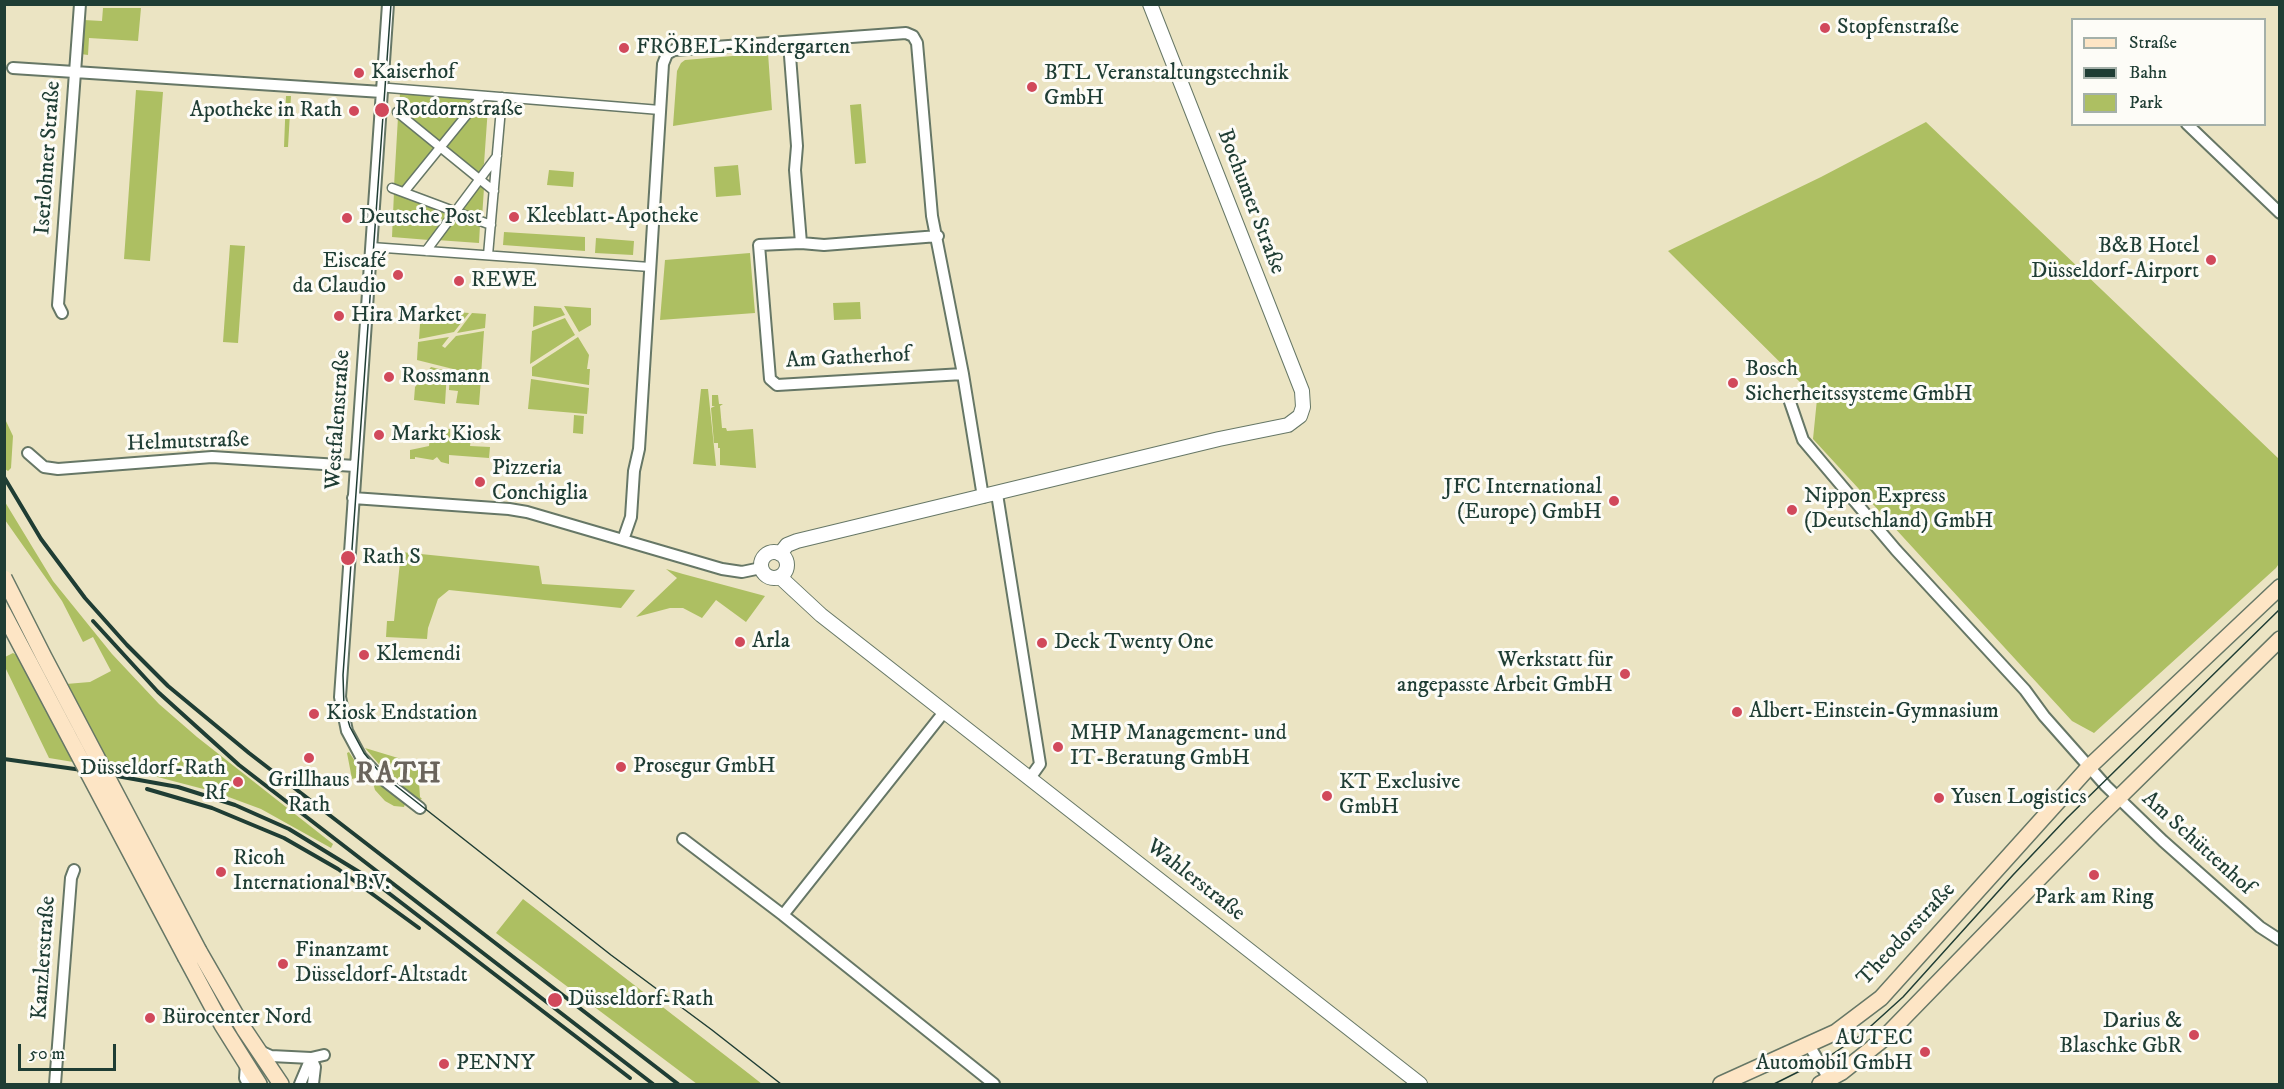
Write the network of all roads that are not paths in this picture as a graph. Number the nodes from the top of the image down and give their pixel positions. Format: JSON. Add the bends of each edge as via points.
{"nodes":[{"id":1,"x":80,"y":4,"type":"edge"},
{"id":2,"x":388,"y":4,"type":"edge"},
{"id":3,"x":1150,"y":4,"type":"edge"},
{"id":4,"x":789,"y":42,"type":"junction"},
{"id":5,"x":12,"y":68,"type":"dead end"},
{"id":6,"x":75,"y":73,"type":"junction"},
{"id":7,"x":386,"y":90,"type":"junction"},
{"id":8,"x":482,"y":96,"type":"junction"},
{"id":9,"x":502,"y":97,"type":"junction"},
{"id":10,"x":660,"y":110,"type":"junction"},
{"id":11,"x":397,"y":112,"type":"dead end"},
{"id":12,"x":2189,"y":126,"type":"edge"},
{"id":13,"x":440,"y":147,"type":"junction"},
{"id":14,"x":497,"y":156,"type":"junction"},
{"id":15,"x":480,"y":179,"type":"junction"},
{"id":16,"x":392,"y":188,"type":"dead end"},
{"id":17,"x":494,"y":191,"type":"junction"},
{"id":18,"x":404,"y":192,"type":"junction"},
{"id":19,"x":455,"y":212,"type":"junction"},
{"id":20,"x":2280,"y":213,"type":"edge"},
{"id":21,"x":491,"y":225,"type":"junction"},
{"id":22,"x":938,"y":236,"type":"junction"},
{"id":23,"x":801,"y":243,"type":"junction"},
{"id":24,"x":371,"y":247,"type":"junction"},
{"id":25,"x":426,"y":251,"type":"junction"},
{"id":26,"x":488,"y":255,"type":"junction"},
{"id":27,"x":650,"y":267,"type":"junction"},
{"id":28,"x":62,"y":313,"type":"dead end"},
{"id":29,"x":963,"y":375,"type":"junction"},
{"id":30,"x":1790,"y":402,"type":"dead end"},
{"id":31,"x":28,"y":453,"type":"dead end"},
{"id":32,"x":355,"y":465,"type":"junction"},
{"id":33,"x":990,"y":495,"type":"junction"},
{"id":34,"x":353,"y":498,"type":"junction"},
{"id":35,"x":623,"y":540,"type":"junction"},
{"id":36,"x":780,"y":554,"type":"junction"},
{"id":37,"x":761,"y":568,"type":"junction"},
{"id":38,"x":780,"y":577,"type":"junction"},
{"id":39,"x":4,"y":578,"type":"edge"},
{"id":40,"x":2280,"y":587,"type":"edge"},
{"id":41,"x":4,"y":614,"type":"edge"},
{"id":42,"x":2280,"y":639,"type":"edge"},
{"id":43,"x":944,"y":712,"type":"junction"},
{"id":44,"x":2089,"y":767,"type":"junction"},
{"id":45,"x":1030,"y":778,"type":"junction"},
{"id":46,"x":2118,"y":799,"type":"junction"},
{"id":47,"x":420,"y":808,"type":"dead end"},
{"id":48,"x":683,"y":839,"type":"dead end"},
{"id":49,"x":74,"y":870,"type":"dead end"},
{"id":50,"x":783,"y":915,"type":"junction"},
{"id":51,"x":2280,"y":940,"type":"edge"},
{"id":52,"x":192,"y":954,"type":"junction"},
{"id":53,"x":1809,"y":1046,"type":"junction"},
{"id":54,"x":257,"y":1049,"type":"junction"},
{"id":55,"x":324,"y":1055,"type":"dead end"},
{"id":56,"x":311,"y":1058,"type":"junction"},
{"id":57,"x":246,"y":1064,"type":"junction"},
{"id":58,"x":1827,"y":1083,"type":"edge"},
{"id":59,"x":55,"y":1084,"type":"edge"},
{"id":60,"x":248,"y":1084,"type":"edge"},
{"id":61,"x":259,"y":1084,"type":"edge"},
{"id":62,"x":281,"y":1084,"type":"edge"},
{"id":63,"x":300,"y":1084,"type":"edge"},
{"id":64,"x":313,"y":1084,"type":"edge"},
{"id":65,"x":994,"y":1084,"type":"edge"},
{"id":66,"x":1420,"y":1084,"type":"edge"},
{"id":67,"x":1721,"y":1084,"type":"edge"}],
"edges":[{"from":1,"to":6,"type":"street","name":"Iserlohner Straße"},
{"from":2,"to":7,"type":"street","name":"Westfalenstraße"},
{"from":3,"to":33,"type":"street","name":"Bochumer Straße","via":[[1302,391],[1303,407],[1288,425]]},
{"from":4,"to":10,"type":"street","via":[[674,50],[667,54],[663,64]]},
{"from":4,"to":22,"type":"street","via":[[906,33],[913,36],[917,43],[932,216]]},
{"from":4,"to":23,"type":"street"},
{"from":5,"to":6,"type":"street"},
{"from":6,"to":7,"type":"street"},
{"from":6,"to":28,"type":"street","name":"Iserlohner Straße","via":[[58,305]]},
{"from":7,"to":8,"type":"street"},
{"from":7,"to":24,"type":"street","name":"Westfalenstraße"},
{"from":8,"to":9,"type":"street"},
{"from":8,"to":13,"type":"street"},
{"from":9,"to":10,"type":"street"},
{"from":9,"to":14,"type":"street"},
{"from":10,"to":27,"type":"street"},
{"from":11,"to":13,"type":"street"},
{"from":12,"to":20,"type":"street"},
{"from":13,"to":15,"type":"street"},
{"from":13,"to":18,"type":"street"},
{"from":14,"to":15,"type":"street"},
{"from":14,"to":17,"type":"street"},
{"from":15,"to":17,"type":"street"},
{"from":15,"to":19,"type":"street"},
{"from":16,"to":18,"type":"street"},
{"from":17,"to":21,"type":"street"},
{"from":18,"to":19,"type":"street"},
{"from":19,"to":21,"type":"street"},
{"from":19,"to":25,"type":"street"},
{"from":21,"to":26,"type":"street"},
{"from":22,"to":23,"type":"street","name":"Am Gatherhof","via":[[824,245]]},
{"from":22,"to":29,"type":"street"},
{"from":23,"to":29,"type":"street","name":"Am Gatherhof","via":[[759,245],[770,379],[777,385]]},
{"from":24,"to":25,"type":"street"},
{"from":24,"to":32,"type":"street","name":"Westfalenstraße"},
{"from":25,"to":26,"type":"street"},
{"from":26,"to":27,"type":"street"},
{"from":27,"to":35,"type":"street","via":[[639,449],[631,517]]},
{"from":29,"to":33,"type":"street"},
{"from":30,"to":44,"type":"street","via":[[1803,440]]},
{"from":31,"to":32,"type":"street","name":"Helmutstraße","via":[[44,467],[58,469],[212,457]]},
{"from":32,"to":34,"type":"street","name":"Westfalenstraße"},
{"from":33,"to":36,"type":"street","via":[[787,544]]},
{"from":33,"to":45,"type":"street","via":[[1040,764]]},
{"from":34,"to":35,"type":"street","via":[[509,509]]},
{"from":34,"to":47,"type":"street","name":"Westfalenstraße","via":[[340,708],[347,731],[362,757],[380,777]]},
{"from":35,"to":37,"type":"street","via":[[722,569],[742,572]]},
{"from":36,"to":37,"type":"street","via":[[772,552],[765,556]]},
{"from":36,"to":38,"type":"street","via":[[787,563]]},
{"from":37,"to":38,"type":"street","via":[[769,577]]},
{"from":38,"to":43,"type":"street","name":"Wahlerstraße","via":[[821,615]]},
{"from":39,"to":52,"type":"main road","bridge":true},
{"from":40,"to":44,"type":"main road","name":"Theodorstraße"},
{"from":41,"to":52,"type":"main road","bridge":true},
{"from":42,"to":46,"type":"main road"},
{"from":43,"to":45,"type":"street","name":"Wahlerstraße"},
{"from":43,"to":50,"type":"street"},
{"from":44,"to":46,"type":"street"},
{"from":44,"to":53,"type":"main road","name":"Theodorstraße","via":[[1900,979],[1864,1013]]},
{"from":45,"to":66,"type":"street","name":"Wahlerstraße"},
{"from":46,"to":51,"type":"street","name":"Am Schüttenhof","via":[[2260,927]]},
{"from":46,"to":58,"type":"main road","via":[[1909,1014]]},
{"from":48,"to":50,"type":"street"},
{"from":49,"to":59,"type":"street","name":"Kanzlerstraße"},
{"from":50,"to":65,"type":"street"},
{"from":52,"to":54,"type":"main road"},
{"from":52,"to":57,"type":"main road"},
{"from":53,"to":58,"type":"street"},
{"from":53,"to":67,"type":"main road","name":"Theodorstraße"},
{"from":54,"to":56,"type":"street","via":[[271,1056]]},
{"from":54,"to":62,"type":"main road"},
{"from":55,"to":56,"type":"street"},
{"from":56,"to":63,"type":"street"},
{"from":56,"to":64,"type":"street","via":[[315,1067]]},
{"from":57,"to":60,"type":"street"},
{"from":57,"to":61,"type":"main road"}]}
